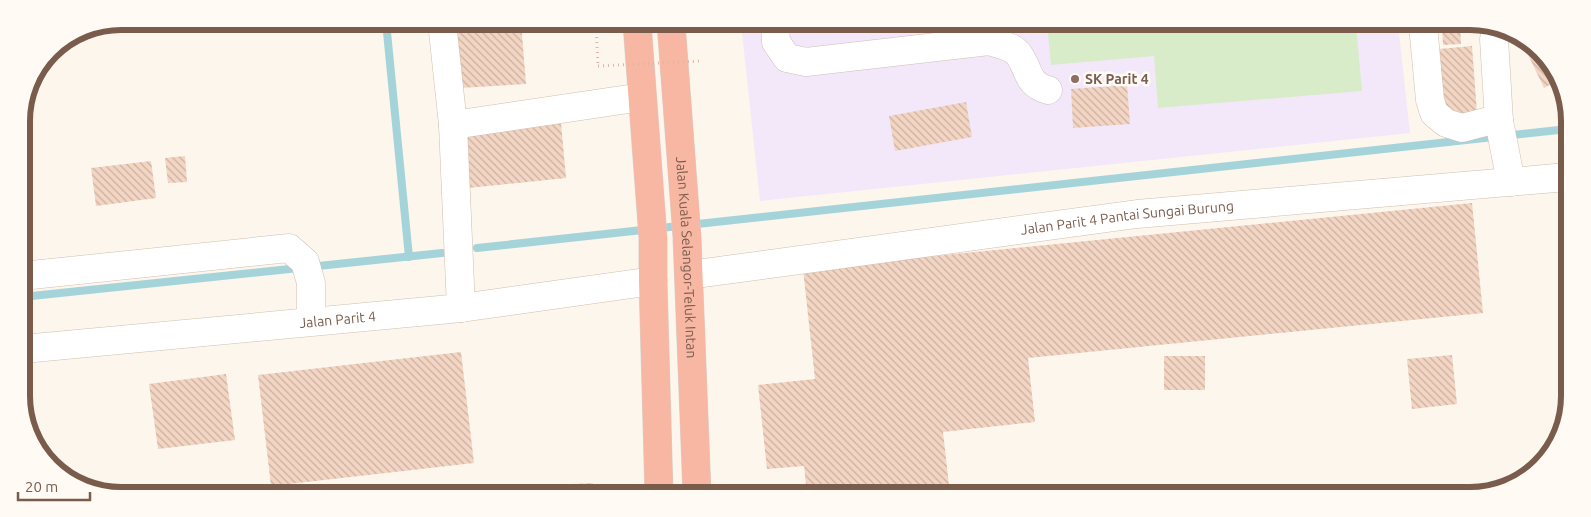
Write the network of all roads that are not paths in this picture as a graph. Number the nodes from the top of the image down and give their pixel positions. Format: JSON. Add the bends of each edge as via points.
{"nodes":[{"id":1,"x":443,"y":30,"type":"edge"},
{"id":2,"x":638,"y":30,"type":"edge"},
{"id":3,"x":672,"y":30,"type":"edge"},
{"id":4,"x":775,"y":30,"type":"edge"},
{"id":5,"x":1424,"y":30,"type":"edge"},
{"id":6,"x":1496,"y":34,"type":"edge"},
{"id":7,"x":1048,"y":90,"type":"dead end"},
{"id":8,"x":642,"y":97,"type":"junction"},
{"id":9,"x":453,"y":125,"type":"junction"},
{"id":10,"x":1502,"y":134,"type":"junction"},
{"id":11,"x":1561,"y":178,"type":"edge"},
{"id":12,"x":1511,"y":182,"type":"junction"},
{"id":13,"x":30,"y":275,"type":"edge"},
{"id":14,"x":689,"y":275,"type":"junction"},
{"id":15,"x":653,"y":280,"type":"junction"},
{"id":16,"x":460,"y":308,"type":"junction"},
{"id":17,"x":311,"y":321,"type":"junction"},
{"id":18,"x":30,"y":348,"type":"edge"},
{"id":19,"x":658,"y":487,"type":"edge"},
{"id":20,"x":697,"y":487,"type":"edge"}],
"edges":[{"from":1,"to":9,"type":"street"},
{"from":2,"to":8,"type":"highway"},
{"from":3,"to":14,"type":"highway","name":"Jalan Kuala Selangor-Teluk Intan"},
{"from":4,"to":7,"type":"street","via":[[776,42],[786,58],[806,62],[990,41],[1018,53],[1028,75],[1038,87]]},
{"from":5,"to":10,"type":"street","via":[[1434,113],[1446,123],[1462,128],[1489,121]]},
{"from":6,"to":10,"type":"street"},
{"from":8,"to":9,"type":"street"},
{"from":8,"to":15,"type":"highway","via":[[653,238]]},
{"from":9,"to":16,"type":"street"},
{"from":10,"to":12,"type":"street"},
{"from":11,"to":12,"type":"street","name":"Jalan Parit 4 Pantai Sungai Burung"},
{"from":12,"to":14,"type":"street","name":"Jalan Parit 4 Pantai Sungai Burung","via":[[1137,214]]},
{"from":13,"to":17,"type":"street","via":[[289,248],[308,273]]},
{"from":14,"to":20,"type":"highway","name":"Jalan Kuala Selangor-Teluk Intan"},
{"from":15,"to":16,"type":"street","name":"Jalan Parit 4"},
{"from":15,"to":19,"type":"highway"},
{"from":16,"to":17,"type":"street","name":"Jalan Parit 4"},
{"from":17,"to":18,"type":"street","name":"Jalan Parit 4"}]}
